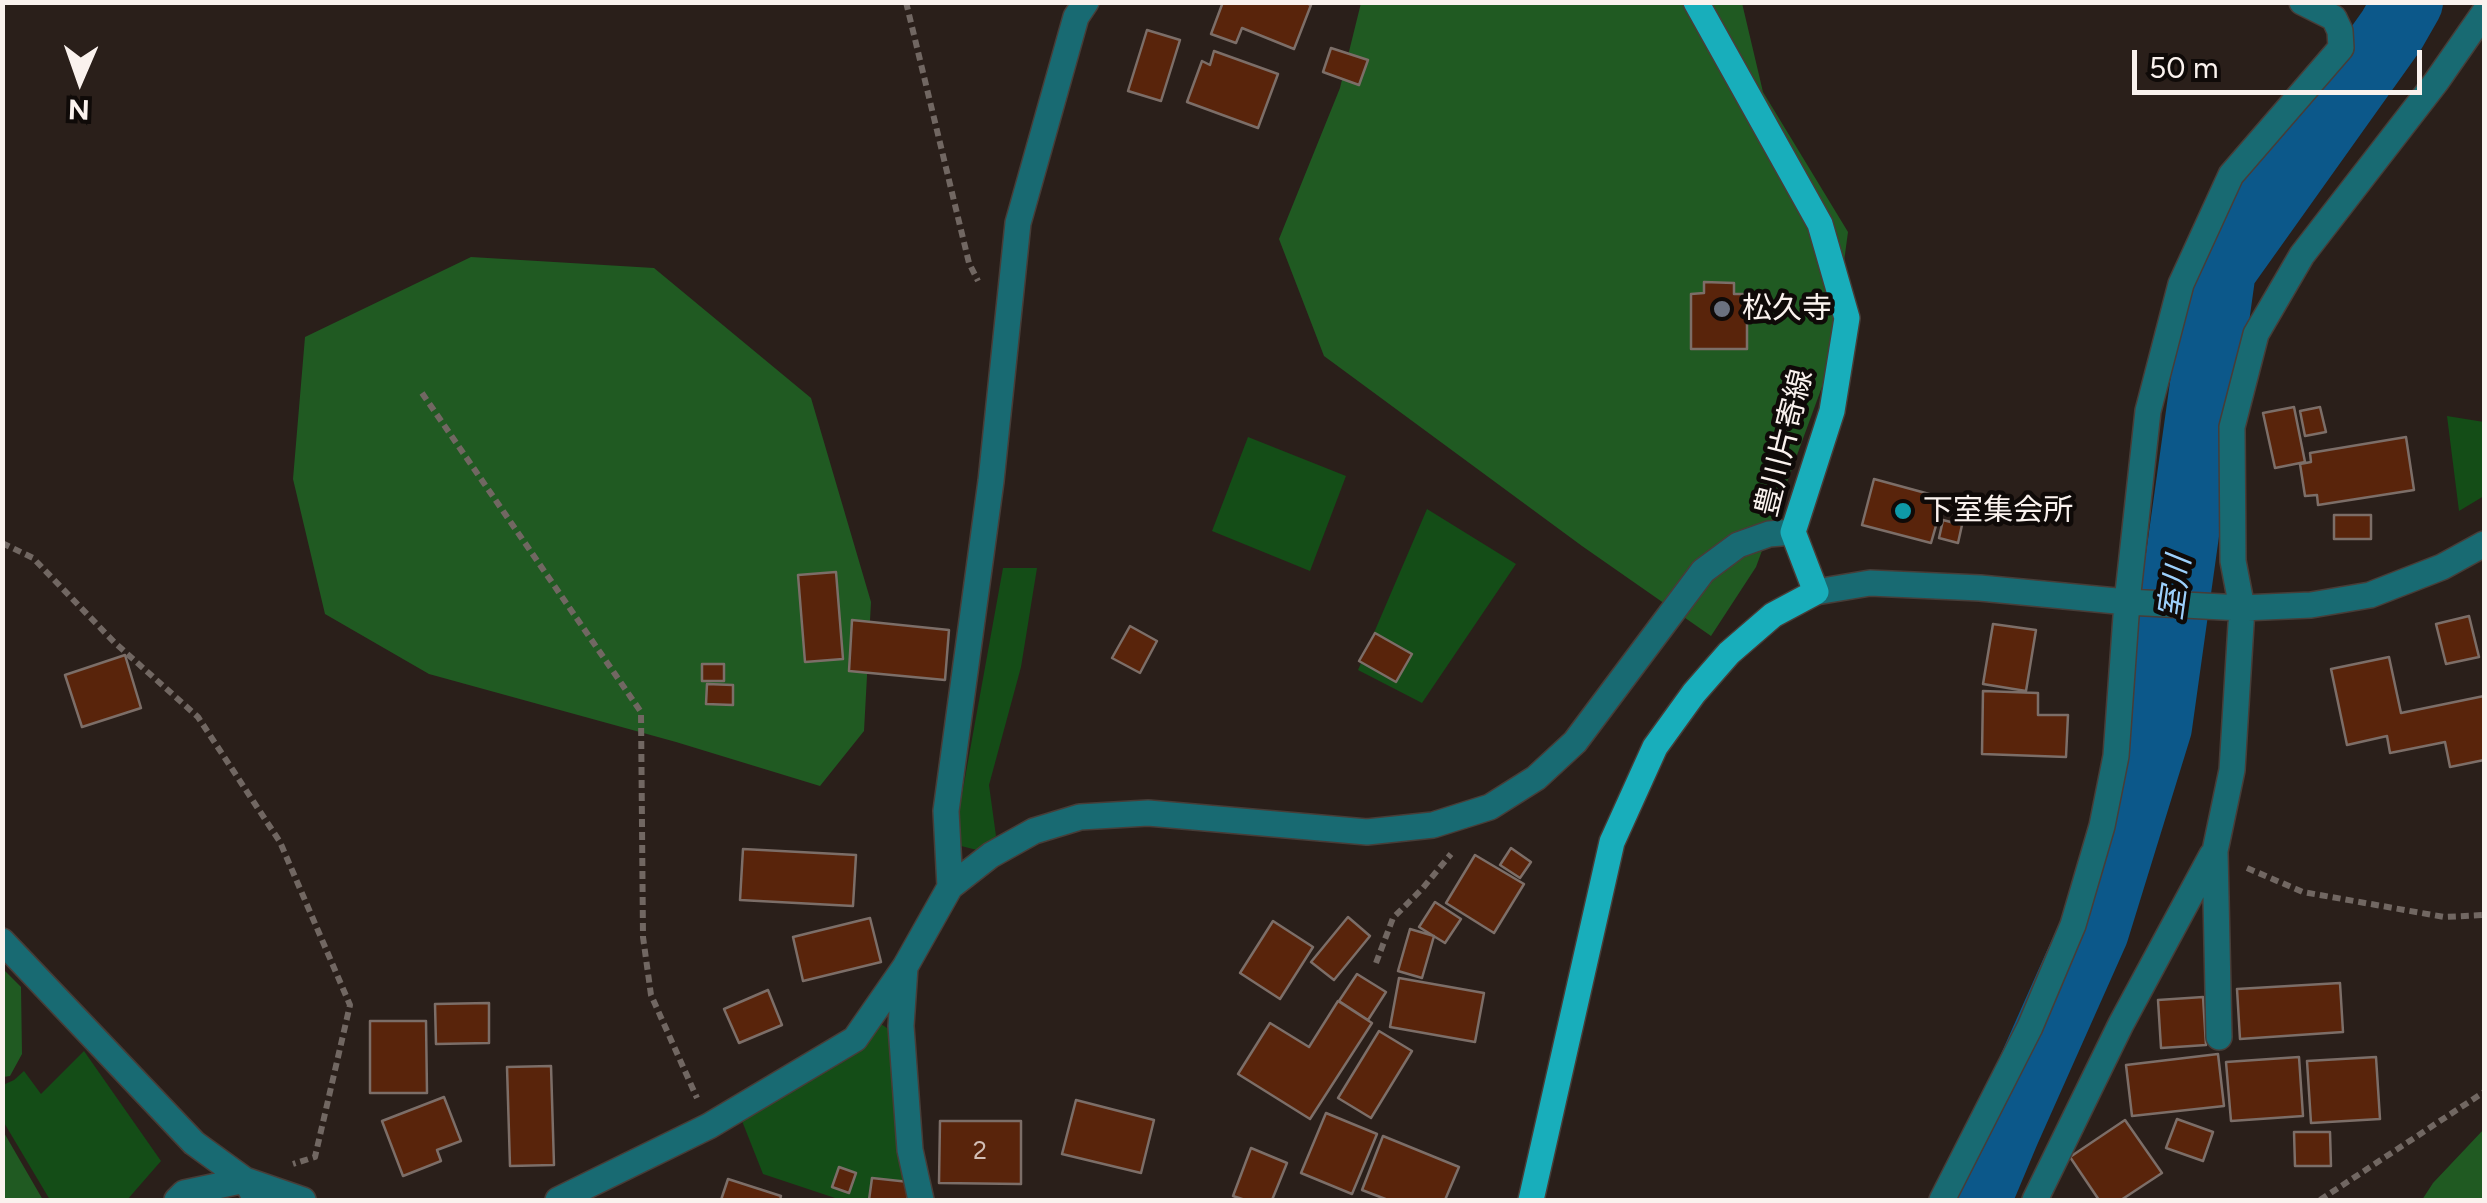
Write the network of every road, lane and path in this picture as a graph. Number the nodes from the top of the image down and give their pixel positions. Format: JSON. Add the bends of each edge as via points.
{"nodes":[{"id":1,"x":906,"y":2,"type":"edge"},
{"id":2,"x":1086,"y":2,"type":"edge"},
{"id":3,"x":1696,"y":2,"type":"edge"},
{"id":4,"x":2302,"y":2,"type":"edge"},
{"id":5,"x":2484,"y":12,"type":"edge"},
{"id":6,"x":1006,"y":335,"type":"junction"},
{"id":7,"x":422,"y":392,"type":"dead end"},
{"id":8,"x":1793,"y":532,"type":"junction"},
{"id":9,"x":2,"y":543,"type":"edge"},
{"id":10,"x":2484,"y":544,"type":"edge"},
{"id":11,"x":1816,"y":592,"type":"junction"},
{"id":12,"x":2128,"y":602,"type":"junction"},
{"id":13,"x":2242,"y":608,"type":"junction"},
{"id":14,"x":1456,"y":848,"type":"dead end"},
{"id":15,"x":2215,"y":850,"type":"junction"},
{"id":16,"x":950,"y":888,"type":"junction"},
{"id":17,"x":2484,"y":915,"type":"edge"},
{"id":18,"x":2,"y":941,"type":"edge"},
{"id":19,"x":1376,"y":963,"type":"dead end"},
{"id":20,"x":905,"y":968,"type":"junction"},
{"id":21,"x":2219,"y":1037,"type":"dead end"},
{"id":22,"x":2484,"y":1092,"type":"edge"},
{"id":23,"x":709,"y":1126,"type":"junction"},
{"id":24,"x":251,"y":1190,"type":"edge"},
{"id":25,"x":177,"y":1200,"type":"edge"},
{"id":26,"x":303,"y":1200,"type":"edge"},
{"id":27,"x":558,"y":1200,"type":"edge"},
{"id":28,"x":920,"y":1200,"type":"edge"},
{"id":29,"x":1531,"y":1200,"type":"edge"},
{"id":30,"x":1942,"y":1200,"type":"edge"},
{"id":31,"x":2035,"y":1200,"type":"edge"},
{"id":32,"x":2320,"y":1200,"type":"edge"}],
"edges":[{"from":1,"to":6,"type":"path","via":[[969,262]]},
{"from":2,"to":6,"type":"street","via":[[1076,17],[1018,223]]},
{"from":3,"to":8,"type":"main road","name":"豊川片寄線","via":[[1820,224],[1846,318],[1832,411]]},
{"from":4,"to":12,"type":"street","via":[[2334,18],[2341,48],[2232,176],[2181,284],[2148,411]]},
{"from":5,"to":13,"type":"street","via":[[2302,255],[2256,334],[2232,428],[2233,561]]},
{"from":6,"to":16,"type":"street","via":[[946,811]]},
{"from":7,"to":23,"type":"path","via":[[641,712],[644,937],[652,995]]},
{"from":8,"to":11,"type":"main road","name":"豊川片寄線"},
{"from":8,"to":16,"type":"street","via":[[1738,545],[1702,571],[1575,742],[1490,807],[1433,825],[1366,832],[1148,813],[1080,817],[1034,830]]},
{"from":9,"to":24,"type":"path","via":[[33,558],[198,717],[280,842],[350,1005],[315,1157]]},
{"from":10,"to":13,"type":"street","via":[[2370,595]]},
{"from":11,"to":12,"type":"street","via":[[1870,583]]},
{"from":11,"to":29,"type":"main road","via":[[1772,614],[1729,653],[1654,747],[1612,842]]},
{"from":12,"to":13,"type":"street"},
{"from":12,"to":30,"type":"street","via":[[2116,756],[2073,925],[2030,1027]]},
{"from":13,"to":15,"type":"street","via":[[2232,770]]},
{"from":14,"to":19,"type":"path","via":[[1393,918]]},
{"from":15,"to":17,"type":"path","via":[[2303,892],[2444,917]]},
{"from":15,"to":21,"type":"street"},
{"from":15,"to":31,"type":"street"},
{"from":16,"to":20,"type":"street"},
{"from":18,"to":24,"type":"street","via":[[194,1143]]},
{"from":20,"to":23,"type":"street","via":[[856,1039]]},
{"from":20,"to":28,"type":"street","via":[[901,1026]]},
{"from":22,"to":32,"type":"path"},
{"from":23,"to":27,"type":"street"},
{"from":24,"to":25,"type":"street","via":[[184,1193]]},
{"from":24,"to":26,"type":"street"}]}
